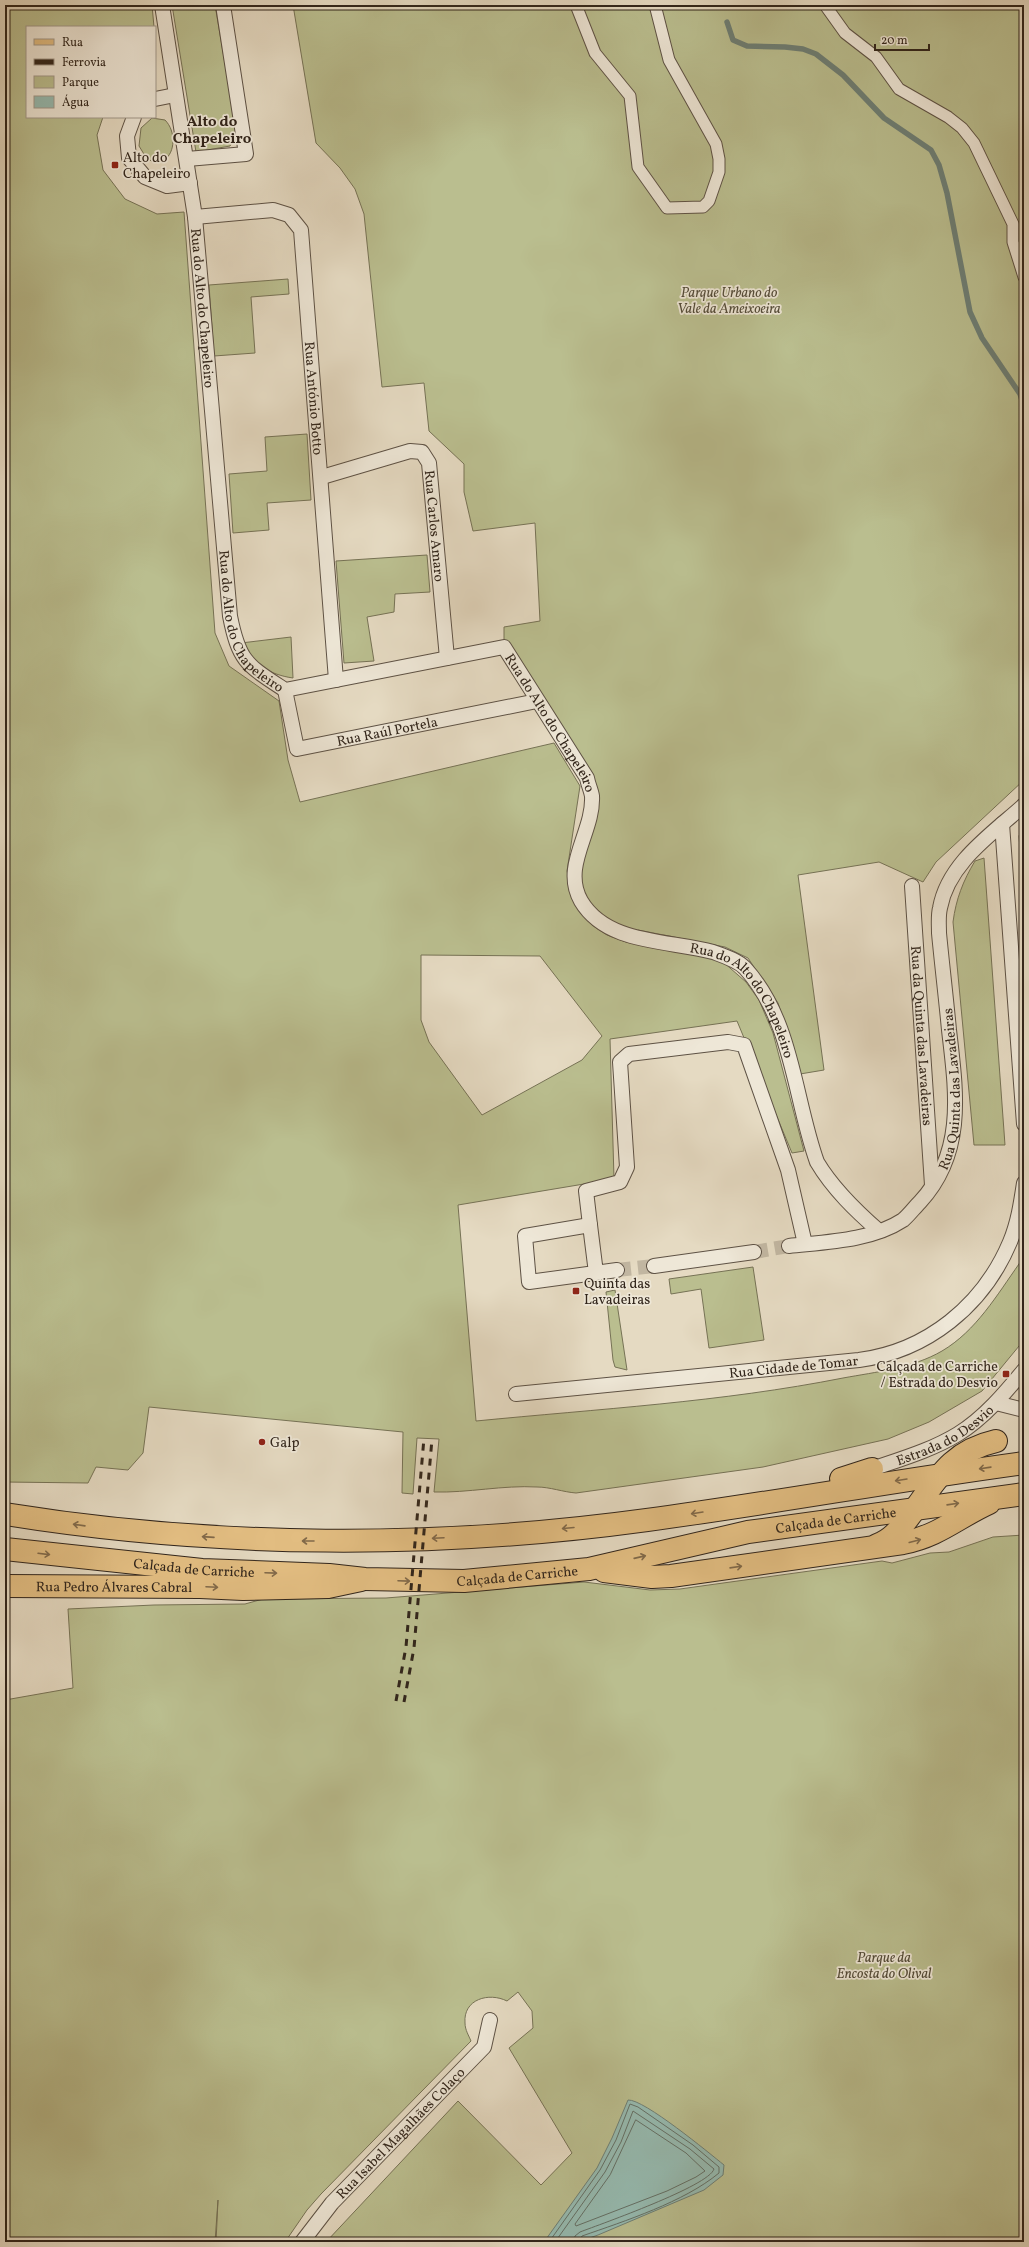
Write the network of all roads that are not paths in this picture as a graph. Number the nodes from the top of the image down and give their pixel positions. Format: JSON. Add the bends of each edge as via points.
{"nodes":[{"id":1,"x":162,"y":5,"type":"edge"},
{"id":2,"x":222,"y":5,"type":"edge"},
{"id":3,"x":576,"y":5,"type":"edge"},
{"id":4,"x":655,"y":5,"type":"edge"},
{"id":5,"x":824,"y":5,"type":"edge"},
{"id":6,"x":175,"y":94,"type":"junction"},
{"id":7,"x":156,"y":99,"type":"edge"},
{"id":8,"x":134,"y":118,"type":"edge"},
{"id":9,"x":187,"y":159,"type":"junction"},
{"id":10,"x":190,"y":183,"type":"junction"},
{"id":11,"x":196,"y":217,"type":"junction"},
{"id":12,"x":1024,"y":277,"type":"edge"},
{"id":13,"x":322,"y":477,"type":"junction"},
{"id":14,"x":447,"y":658,"type":"junction"},
{"id":15,"x":336,"y":680,"type":"junction"},
{"id":16,"x":285,"y":690,"type":"junction"},
{"id":17,"x":537,"y":701,"type":"junction"},
{"id":18,"x":1024,"y":804,"type":"edge"},
{"id":19,"x":1002,"y":824,"type":"junction"},
{"id":20,"x":912,"y":886,"type":"dead end"},
{"id":21,"x":1024,"y":1124,"type":"edge"},
{"id":22,"x":1024,"y":1183,"type":"edge"},
{"id":23,"x":932,"y":1185,"type":"junction"},
{"id":24,"x":590,"y":1225,"type":"junction"},
{"id":25,"x":879,"y":1231,"type":"junction"},
{"id":26,"x":805,"y":1244,"type":"junction"},
{"id":27,"x":789,"y":1246,"type":"tunnel mouth"},
{"id":28,"x":754,"y":1252,"type":"tunnel mouth"},
{"id":29,"x":654,"y":1266,"type":"tunnel mouth"},
{"id":30,"x":617,"y":1270,"type":"tunnel mouth"},
{"id":31,"x":596,"y":1273,"type":"junction"},
{"id":32,"x":1024,"y":1370,"type":"edge"},
{"id":33,"x":516,"y":1394,"type":"dead end"},
{"id":34,"x":996,"y":1402,"type":"junction"},
{"id":35,"x":1024,"y":1410,"type":"edge"},
{"id":36,"x":996,"y":1441,"type":"dead end"},
{"id":37,"x":1024,"y":1463,"type":"edge"},
{"id":38,"x":872,"y":1469,"type":"joint"},
{"id":39,"x":939,"y":1474,"type":"junction"},
{"id":40,"x":1017,"y":1495,"type":"edge"},
{"id":41,"x":736,"y":1506,"type":"junction"},
{"id":42,"x":915,"y":1510,"type":"junction"},
{"id":43,"x":5,"y":1514,"type":"edge"},
{"id":44,"x":5,"y":1549,"type":"edge"},
{"id":45,"x":862,"y":1549,"type":"junction"},
{"id":46,"x":589,"y":1569,"type":"junction"},
{"id":47,"x":365,"y":1579,"type":"junction"},
{"id":48,"x":5,"y":1586,"type":"edge"},
{"id":49,"x":490,"y":2020,"type":"dead end"},
{"id":50,"x":302,"y":2242,"type":"edge"}],
"edges":[{"from":1,"to":6,"type":"street","name":"Rua do Alto do Chapeleiro"},
{"from":2,"to":9,"type":"street","via":[[246,154]]},
{"from":3,"to":4,"type":"street","via":[[594,53],[630,96],[638,167],[667,208],[702,207],[709,201],[719,172],[716,144],[669,60]]},
{"from":5,"to":12,"type":"street","via":[[845,33],[876,57],[899,89],[948,117],[962,128],[974,143],[1014,224],[1015,248]]},
{"from":6,"to":7,"type":"street"},
{"from":6,"to":9,"type":"street","name":"Rua do Alto do Chapeleiro"},
{"from":8,"to":10,"type":"street","via":[[127,136],[129,158],[145,177],[167,186]]},
{"from":9,"to":10,"type":"street","name":"Rua do Alto do Chapeleiro"},
{"from":10,"to":11,"type":"street","name":"Rua do Alto do Chapeleiro"},
{"from":11,"to":13,"type":"street","name":"Rua António Botto","via":[[273,210],[289,215],[301,230]]},
{"from":11,"to":16,"type":"street","name":"Rua do Alto do Chapeleiro","via":[[230,616],[234,637],[242,657],[251,668]]},
{"from":13,"to":14,"type":"street","name":"Rua Carlos Amaro","via":[[410,451],[422,452],[429,463]]},
{"from":13,"to":15,"type":"street","name":"Rua António Botto"},
{"from":14,"to":15,"type":"street","name":"Rua do Alto do Chapeleiro"},
{"from":14,"to":17,"type":"street","name":"Rua do Alto do Chapeleiro","via":[[504,646]]},
{"from":15,"to":16,"type":"street","name":"Rua do Alto do Chapeleiro"},
{"from":16,"to":17,"type":"street","name":"Rua Raúl Portela","via":[[297,749]]},
{"from":17,"to":25,"type":"street","name":"Rua do Alto do Chapeleiro","via":[[587,778],[592,795],[574,869],[575,885],[582,902],[594,917],[610,928],[632,936],[699,948],[744,967],[771,1006],[782,1032],[817,1162],[854,1210]]},
{"from":18,"to":19,"type":"street","name":"Rua Quinta das Lavadeiras"},
{"from":19,"to":21,"type":"street"},
{"from":19,"to":23,"type":"street","name":"Rua Quinta das Lavadeiras","via":[[963,860],[947,887],[940,908],[939,933],[956,1088],[955,1126],[945,1163]]},
{"from":20,"to":23,"type":"street","name":"Rua da Quinta das Lavadeiras"},
{"from":22,"to":33,"type":"street","name":"Rua Cidade de Tomar","via":[[1010,1242],[996,1268],[976,1296],[958,1314],[939,1331],[906,1349],[859,1360]]},
{"from":23,"to":25,"type":"street","name":"Rua Quinta das Lavadeiras","via":[[904,1219]]},
{"from":24,"to":26,"type":"street","via":[[586,1191],[620,1182],[628,1167],[620,1062],[629,1054],[728,1042],[744,1046],[788,1170]]},
{"from":24,"to":31,"type":"street"},
{"from":24,"to":31,"type":"street","via":[[525,1236],[530,1282]]},
{"from":25,"to":26,"type":"street","name":"Rua Quinta das Lavadeiras","via":[[851,1238]]},
{"from":26,"to":27,"type":"street","name":"Rua Quinta das Lavadeiras"},
{"from":28,"to":29,"type":"street"},
{"from":30,"to":31,"type":"street"},
{"from":32,"to":34,"type":"street","name":"Estrada do Desvio"},
{"from":34,"to":35,"type":"street"},
{"from":34,"to":38,"type":"street","name":"Estrada do Desvio","via":[[958,1434],[917,1454]]},
{"from":36,"to":39,"type":"main road","via":[[963,1453]]},
{"from":37,"to":39,"type":"main road","name":"Calçada de Carriche","one_way":true},
{"from":38,"to":41,"type":"main road","via":[[819,1487]]},
{"from":39,"to":41,"type":"main road","name":"Calçada de Carriche","one_way":true},
{"from":39,"to":42,"type":"main road"},
{"from":42,"to":40,"type":"main road","name":"Calçada de Carriche","one_way":true},
{"from":45,"to":40,"type":"main road","one_way":true,"via":[[916,1541],[953,1524],[987,1503]]},
{"from":41,"to":43,"type":"main road","name":"Calçada de Carriche","one_way":true,"via":[[646,1520],[557,1529],[435,1538],[320,1541],[247,1540],[110,1530]]},
{"from":42,"to":45,"type":"main road","via":[[895,1535],[883,1543]]},
{"from":46,"to":42,"type":"main road","name":"Calçada de Carriche","one_way":true,"via":[[748,1532]]},
{"from":44,"to":47,"type":"main road","name":"Calçada de Carriche","one_way":true,"via":[[202,1570],[329,1575]]},
{"from":46,"to":45,"type":"main road","one_way":true,"via":[[652,1577],[671,1576]]},
{"from":47,"to":46,"type":"main road","name":"Calçada de Carriche","one_way":true,"via":[[464,1581]]},
{"from":48,"to":47,"type":"main road","name":"Rua Pedro Álvares Cabral","one_way":true,"via":[[243,1589],[328,1587]]},
{"from":49,"to":50,"type":"street","name":"Rua Isabel Magalhães Colaço","via":[[484,2047],[332,2203]]}]}
